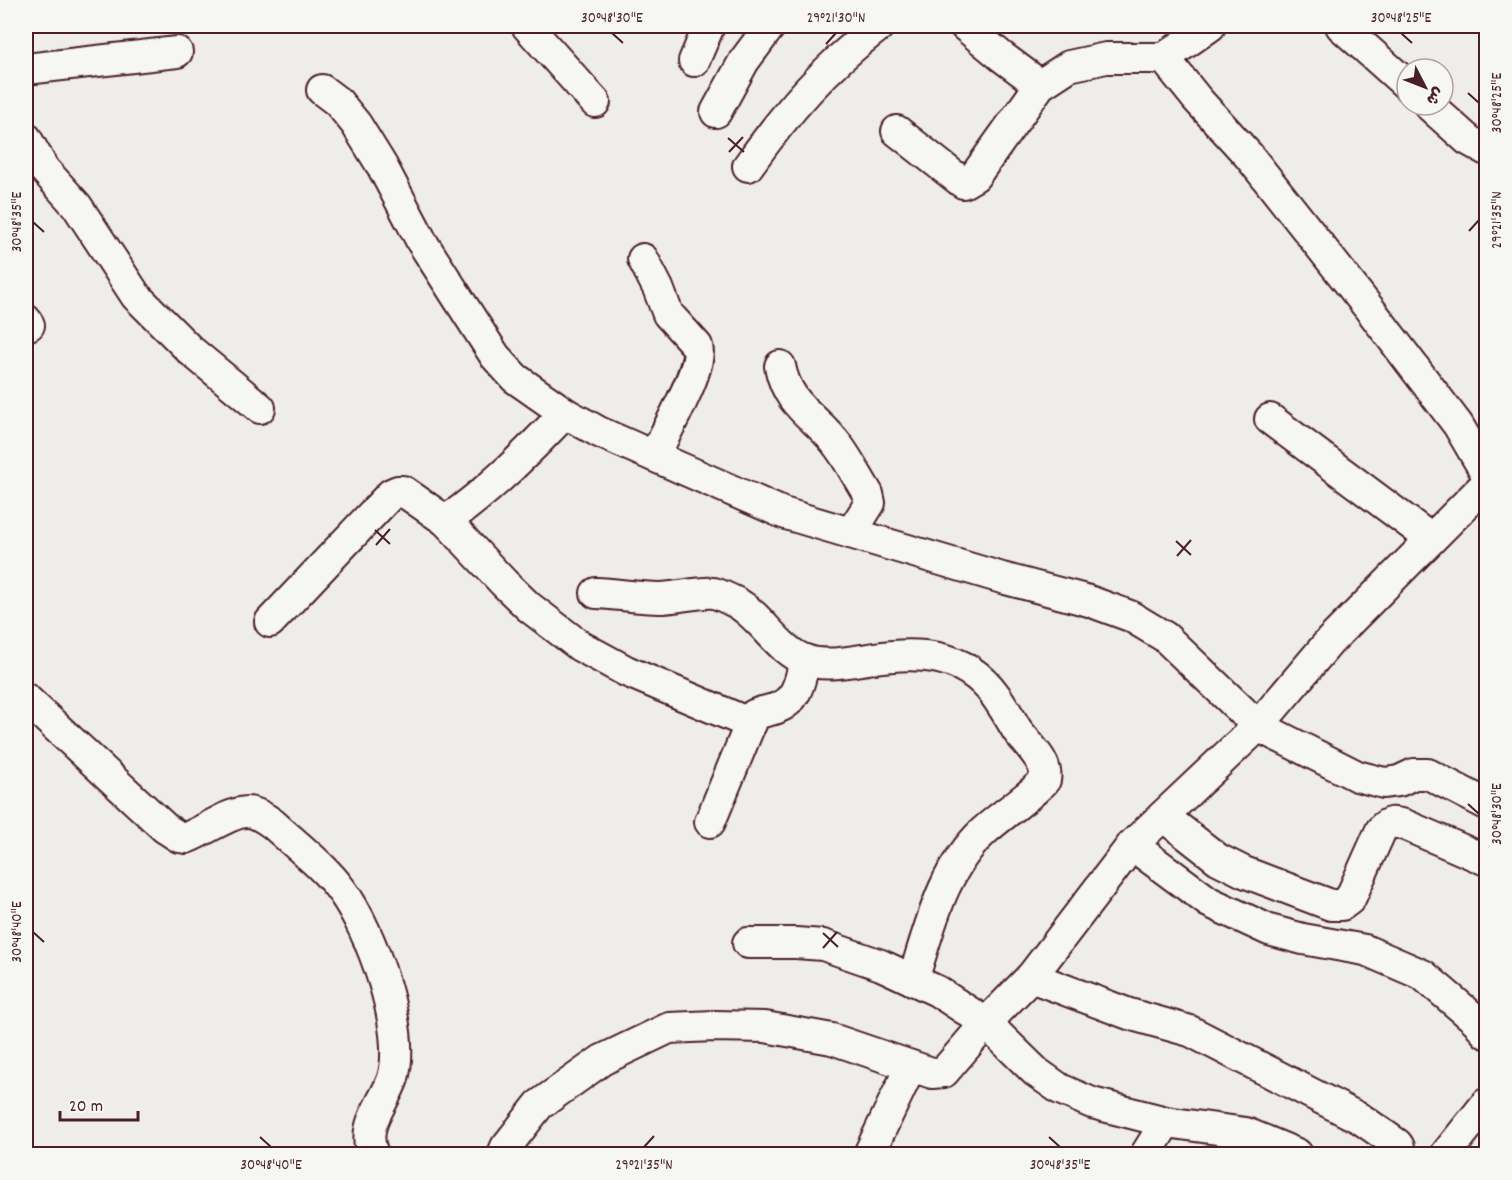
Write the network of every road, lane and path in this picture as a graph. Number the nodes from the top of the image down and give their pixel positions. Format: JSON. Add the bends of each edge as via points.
{"nodes":[{"id":1,"x":527,"y":26,"type":"edge"},
{"id":2,"x":709,"y":26,"type":"edge"},
{"id":3,"x":770,"y":26,"type":"edge"},
{"id":4,"x":879,"y":26,"type":"edge"},
{"id":5,"x":965,"y":26,"type":"edge"},
{"id":6,"x":1210,"y":26,"type":"edge"},
{"id":7,"x":1341,"y":26,"type":"edge"},
{"id":8,"x":177,"y":52,"type":"dead end"},
{"id":9,"x":1164,"y":58,"type":"junction"},
{"id":10,"x":694,"y":61,"type":"dead end"},
{"id":11,"x":26,"y":69,"type":"edge"},
{"id":12,"x":1395,"y":74,"type":"edge"},
{"id":13,"x":1041,"y":85,"type":"junction"},
{"id":14,"x":322,"y":90,"type":"dead end"},
{"id":15,"x":596,"y":102,"type":"dead end"},
{"id":16,"x":716,"y":112,"type":"dead end"},
{"id":17,"x":1442,"y":117,"type":"edge"},
{"id":18,"x":897,"y":130,"type":"dead end"},
{"id":19,"x":26,"y":138,"type":"edge"},
{"id":20,"x":1486,"y":152,"type":"edge"},
{"id":21,"x":748,"y":166,"type":"dead end"},
{"id":22,"x":643,"y":259,"type":"dead end"},
{"id":23,"x":780,"y":366,"type":"dead end"},
{"id":24,"x":260,"y":408,"type":"dead end"},
{"id":25,"x":565,"y":413,"type":"junction"},
{"id":26,"x":1270,"y":419,"type":"dead end"},
{"id":27,"x":654,"y":456,"type":"junction"},
{"id":28,"x":1486,"y":473,"type":"edge"},
{"id":29,"x":1486,"y":484,"type":"edge"},
{"id":30,"x":446,"y":521,"type":"junction"},
{"id":31,"x":851,"y":533,"type":"junction"},
{"id":32,"x":1431,"y":539,"type":"junction"},
{"id":33,"x":597,"y":593,"type":"dead end"},
{"id":34,"x":270,"y":622,"type":"dead end"},
{"id":35,"x":805,"y":660,"type":"junction"},
{"id":36,"x":26,"y":699,"type":"edge"},
{"id":37,"x":751,"y":723,"type":"junction"},
{"id":38,"x":1258,"y":726,"type":"junction"},
{"id":39,"x":1486,"y":804,"type":"edge"},
{"id":40,"x":1163,"y":816,"type":"junction"},
{"id":41,"x":710,"y":822,"type":"dead end"},
{"id":42,"x":1132,"y":845,"type":"junction"},
{"id":43,"x":1486,"y":860,"type":"edge"},
{"id":44,"x":748,"y":943,"type":"dead end"},
{"id":45,"x":1031,"y":977,"type":"junction"},
{"id":46,"x":913,"y":980,"type":"junction"},
{"id":47,"x":986,"y":1023,"type":"junction"},
{"id":48,"x":1486,"y":1033,"type":"edge"},
{"id":49,"x":911,"y":1066,"type":"junction"},
{"id":50,"x":1486,"y":1104,"type":"edge"},
{"id":51,"x":1166,"y":1122,"type":"junction"},
{"id":52,"x":373,"y":1155,"type":"edge"},
{"id":53,"x":502,"y":1155,"type":"edge"},
{"id":54,"x":869,"y":1155,"type":"edge"},
{"id":55,"x":1146,"y":1155,"type":"edge"},
{"id":56,"x":1297,"y":1155,"type":"edge"},
{"id":57,"x":1398,"y":1155,"type":"edge"},
{"id":58,"x":1446,"y":1155,"type":"edge"}],
"edges":[{"from":1,"to":15,"type":"street"},
{"from":2,"to":10,"type":"street"},
{"from":3,"to":16,"type":"street","via":[[744,61]]},
{"from":4,"to":21,"type":"street","via":[[830,66],[781,119]]},
{"from":5,"to":13,"type":"street"},
{"from":6,"to":9,"type":"street"},
{"from":7,"to":12,"type":"street"},
{"from":8,"to":11,"type":"street"},
{"from":9,"to":13,"type":"street","via":[[1106,58],[1069,66]]},
{"from":9,"to":28,"type":"street","via":[[1366,303],[1458,425]]},
{"from":13,"to":18,"type":"street","via":[[975,176],[963,183]]},
{"from":14,"to":25,"type":"street","via":[[356,124],[422,242],[495,356],[515,378]]},
{"from":17,"to":20,"type":"street"},
{"from":19,"to":24,"type":"street","via":[[43,168],[77,206],[136,296],[190,350]]},
{"from":22,"to":27,"type":"street","via":[[668,314],[699,351],[695,372]]},
{"from":23,"to":31,"type":"street","via":[[789,393],[838,445],[868,494],[870,503]]},
{"from":25,"to":27,"type":"street"},
{"from":25,"to":30,"type":"street","via":[[473,502]]},
{"from":26,"to":32,"type":"street"},
{"from":27,"to":31,"type":"street","via":[[783,513]]},
{"from":29,"to":32,"type":"street"},
{"from":30,"to":34,"type":"street","via":[[403,491],[391,494]]},
{"from":30,"to":37,"type":"street","via":[[529,607],[580,646],[626,671]]},
{"from":31,"to":38,"type":"street","via":[[1130,616],[1165,637]]},
{"from":32,"to":38,"type":"street","via":[[1330,641]]},
{"from":33,"to":35,"type":"street","via":[[661,598],[713,593],[737,602]]},
{"from":35,"to":37,"type":"street","via":[[796,693],[789,702],[758,712]]},
{"from":35,"to":46,"type":"street","via":[[831,663],[898,654],[954,662],[972,671],[994,694],[1047,772],[1038,787],[983,832],[964,854],[942,889]]},
{"from":36,"to":52,"type":"street","via":[[179,837],[194,836],[230,817],[254,814],[273,824],[341,889],[361,920],[386,990],[394,1032],[393,1077],[369,1132]]},
{"from":37,"to":41,"type":"street"},
{"from":38,"to":39,"type":"street","via":[[1357,776],[1384,783],[1428,774]]},
{"from":38,"to":40,"type":"street"},
{"from":40,"to":42,"type":"street"},
{"from":40,"to":43,"type":"street","via":[[1218,859],[1331,905],[1342,905],[1350,899],[1381,830],[1392,821]]},
{"from":42,"to":45,"type":"street"},
{"from":42,"to":48,"type":"street","via":[[1209,902],[1269,930],[1365,950],[1423,975]]},
{"from":44,"to":46,"type":"street","via":[[823,945]]},
{"from":45,"to":47,"type":"street"},
{"from":45,"to":57,"type":"street","via":[[1129,1014],[1190,1030],[1361,1119],[1397,1144]]},
{"from":46,"to":47,"type":"street","via":[[938,991]]},
{"from":47,"to":49,"type":"street","via":[[944,1072],[932,1073]]},
{"from":47,"to":51,"type":"street","via":[[1036,1072],[1060,1089],[1092,1103]]},
{"from":49,"to":53,"type":"street","via":[[832,1039],[765,1027],[669,1028],[602,1060],[539,1106]]},
{"from":49,"to":54,"type":"street"},
{"from":50,"to":58,"type":"street"},
{"from":51,"to":55,"type":"street"},
{"from":51,"to":56,"type":"street","via":[[1246,1133]]}]}
